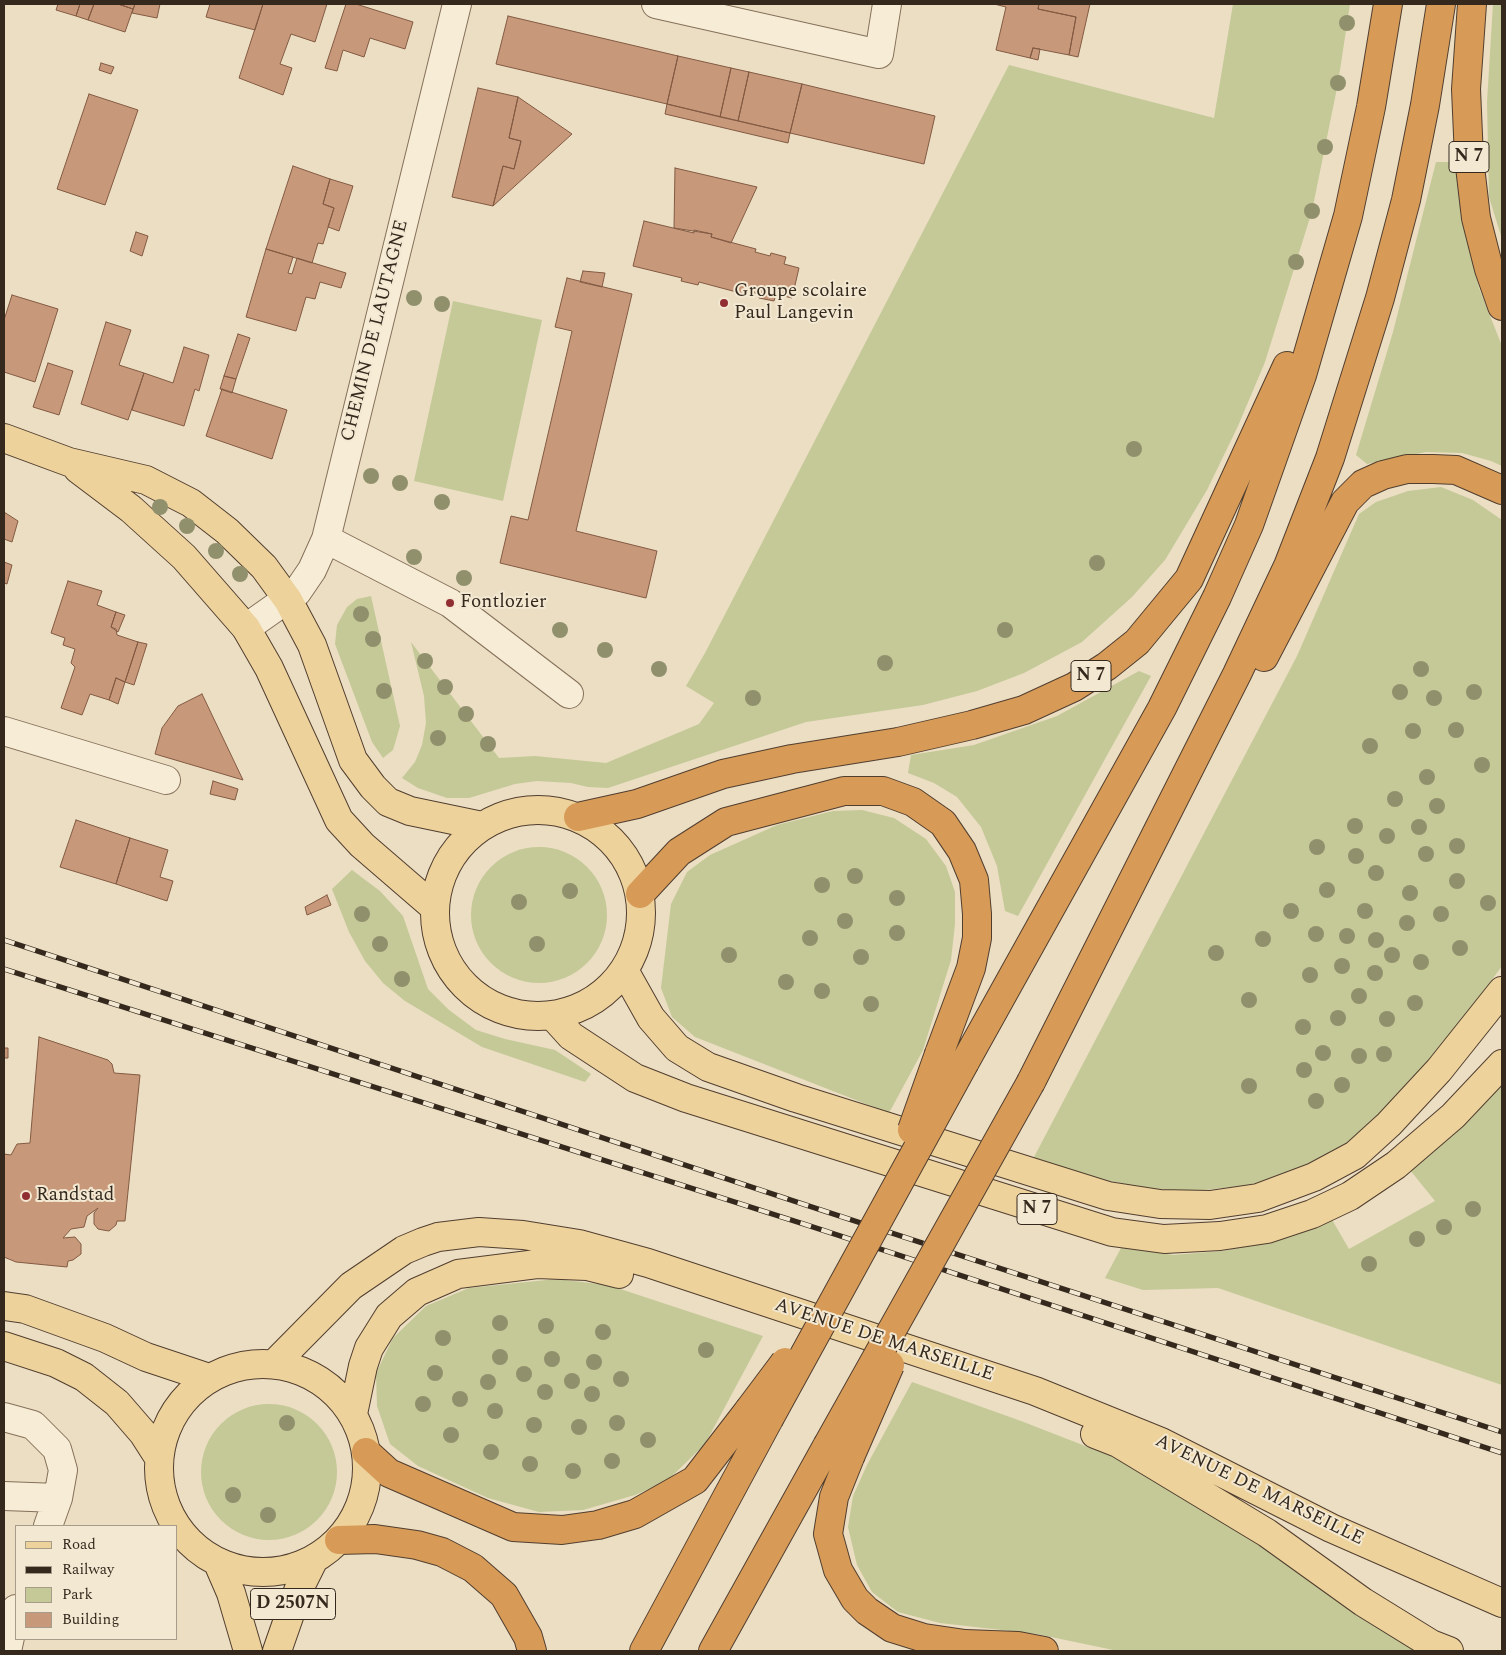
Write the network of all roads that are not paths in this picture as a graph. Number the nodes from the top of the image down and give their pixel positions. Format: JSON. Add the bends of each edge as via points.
{"nodes":[{"id":1,"x":457,"y":4,"type":"edge"},
{"id":2,"x":656,"y":4,"type":"edge"},
{"id":3,"x":887,"y":4,"type":"edge"},
{"id":4,"x":1388,"y":4,"type":"edge"},
{"id":5,"x":1440,"y":4,"type":"edge"},
{"id":6,"x":1472,"y":4,"type":"edge"},
{"id":7,"x":1348,"y":216,"type":"junction"},
{"id":8,"x":1502,"y":306,"type":"edge"},
{"id":9,"x":4,"y":438,"type":"edge"},
{"id":10,"x":69,"y":462,"type":"junction"},
{"id":11,"x":1502,"y":490,"type":"edge"},
{"id":12,"x":326,"y":539,"type":"junction"},
{"id":13,"x":288,"y":600,"type":"junction"},
{"id":14,"x":246,"y":628,"type":"junction"},
{"id":15,"x":569,"y":694,"type":"dead end"},
{"id":16,"x":4,"y":731,"type":"edge"},
{"id":17,"x":166,"y":780,"type":"dead end"},
{"id":18,"x":578,"y":817,"type":"junction"},
{"id":19,"x":482,"y":826,"type":"junction"},
{"id":20,"x":1134,"y":878,"type":"junction"},
{"id":21,"x":640,"y":894,"type":"junction"},
{"id":22,"x":435,"y":908,"type":"junction"},
{"id":23,"x":624,"y":970,"type":"junction"},
{"id":24,"x":1502,"y":991,"type":"edge"},
{"id":25,"x":552,"y":1016,"type":"junction"},
{"id":26,"x":1502,"y":1064,"type":"edge"},
{"id":27,"x":888,"y":1200,"type":"junction"},
{"id":28,"x":4,"y":1306,"type":"edge"},
{"id":29,"x":4,"y":1346,"type":"edge"},
{"id":30,"x":274,"y":1364,"type":"junction"},
{"id":31,"x":209,"y":1378,"type":"junction"},
{"id":32,"x":353,"y":1414,"type":"junction"},
{"id":33,"x":759,"y":1414,"type":"junction"},
{"id":34,"x":4,"y":1417,"type":"edge"},
{"id":35,"x":839,"y":1451,"type":"junction"},
{"id":36,"x":366,"y":1452,"type":"junction"},
{"id":37,"x":159,"y":1458,"type":"junction"},
{"id":38,"x":4,"y":1496,"type":"edge"},
{"id":39,"x":58,"y":1498,"type":"junction"},
{"id":40,"x":48,"y":1525,"type":"edge"},
{"id":41,"x":176,"y":1525,"type":"edge"},
{"id":42,"x":178,"y":1528,"type":"edge"},
{"id":43,"x":339,"y":1540,"type":"junction"},
{"id":44,"x":314,"y":1559,"type":"junction"},
{"id":45,"x":218,"y":1563,"type":"junction"},
{"id":46,"x":1502,"y":1603,"type":"edge"},
{"id":47,"x":15,"y":1614,"type":"edge"},
{"id":48,"x":7,"y":1651,"type":"edge"},
{"id":49,"x":248,"y":1651,"type":"edge"},
{"id":50,"x":277,"y":1651,"type":"edge"},
{"id":51,"x":532,"y":1651,"type":"edge"},
{"id":52,"x":644,"y":1651,"type":"edge"},
{"id":53,"x":713,"y":1651,"type":"edge"},
{"id":54,"x":1044,"y":1651,"type":"edge"},
{"id":55,"x":1449,"y":1651,"type":"edge"}],
"edges":[{"from":1,"to":12,"type":"street","name":"CHEMIN DE LAUTAGNE"},
{"from":2,"to":3,"type":"street","via":[[879,54]]},
{"from":4,"to":7,"type":"highway","number":"N 7"},
{"from":5,"to":20,"type":"highway","via":[[1406,200],[1380,298],[1330,458],[1288,566]]},
{"from":6,"to":8,"type":"highway","number":"N 7","via":[[1466,89],[1469,158],[1476,218]]},
{"from":7,"to":18,"type":"highway","number":"N 7","via":[[1272,402],[1189,579],[1137,642],[1107,666],[1024,710],[972,725],[723,774],[637,804]]},
{"from":7,"to":27,"type":"highway","number":"N 7","bridge":true,"via":[[1302,375],[1249,525],[1217,596],[1162,708]]},
{"from":9,"to":10,"type":"main road"},
{"from":10,"to":13,"type":"main road","via":[[146,480],[191,503],[228,531],[264,567]]},
{"from":10,"to":14,"type":"main road","via":[[131,509],[184,557]]},
{"from":11,"to":20,"type":"highway","via":[[1456,470],[1407,469],[1363,484],[1345,502],[1253,678]]},
{"from":12,"to":13,"type":"street","name":"CHEMIN DE LAUTAGNE","via":[[312,570]]},
{"from":12,"to":15,"type":"street","via":[[450,603]]},
{"from":13,"to":14,"type":"street","name":"CHEMIN DE LAUTAGNE"},
{"from":13,"to":19,"type":"main road","via":[[312,645],[353,760],[373,787],[388,802],[410,811]]},
{"from":14,"to":22,"type":"main road","via":[[269,668],[339,820],[362,845]]},
{"from":16,"to":17,"type":"street"},
{"from":18,"to":19,"type":"main road","via":[[554,810],[528,809],[504,815]]},
{"from":18,"to":21,"type":"main road","via":[[600,830],[618,848],[632,870]]},
{"from":19,"to":22,"type":"main road","via":[[458,848],[441,876]]},
{"from":20,"to":35,"type":"highway","bridge":true,"via":[[1031,1082],[948,1230]]},
{"from":21,"to":23,"type":"main road","via":[[639,930]]},
{"from":21,"to":27,"type":"highway","bridge":true,"via":[[679,852],[726,822],[844,791],[883,791],[913,802],[943,823],[952,834],[969,864],[976,896],[977,938],[971,968]]},
{"from":22,"to":25,"type":"main road","via":[[437,938],[449,966],[468,989],[493,1006],[521,1015]]},
{"from":23,"to":24,"type":"main road","number":"N 7","via":[[651,1018],[677,1048],[708,1066],[796,1098],[1098,1193],[1160,1204],[1210,1205],[1258,1198],[1314,1178],[1355,1154],[1389,1124],[1439,1070]]},
{"from":23,"to":25,"type":"main road","via":[[604,992],[580,1008]]},
{"from":25,"to":26,"type":"main road","number":"N 7","via":[[571,1036],[635,1078],[686,1098],[1112,1232],[1164,1239],[1267,1229],[1312,1214],[1350,1196],[1396,1165],[1453,1116]]},
{"from":27,"to":33,"type":"highway","number":"N 7","bridge":true,"via":[[845,1283]]},
{"from":28,"to":31,"type":"main road","via":[[25,1309]]},
{"from":29,"to":37,"type":"main road","via":[[56,1363],[84,1377],[117,1403]]},
{"from":30,"to":31,"type":"main road","via":[[252,1364]]},
{"from":30,"to":32,"type":"main road","via":[[320,1380]]},
{"from":30,"to":46,"type":"main road","name":"AVENUE DE MARSEILLE","via":[[350,1286],[404,1250],[423,1242],[479,1232],[579,1244],[648,1262],[1034,1391],[1160,1442],[1331,1528]]},
{"from":31,"to":37,"type":"main road","via":[[185,1399],[167,1427]]},
{"from":32,"to":36,"type":"main road"},
{"from":32,"to":55,"type":"main road","name":"AVENUE DE MARSEILLE","via":[[362,1366],[369,1348],[389,1316],[417,1292],[458,1274],[481,1270],[538,1264],[587,1266],[638,1278],[1026,1406],[1118,1443],[1267,1532],[1363,1602],[1431,1644]]},
{"from":33,"to":36,"type":"highway","via":[[696,1480],[636,1514],[598,1525],[562,1530],[514,1527],[389,1473]]},
{"from":33,"to":52,"type":"highway"},
{"from":34,"to":39,"type":"street","via":[[33,1425],[57,1449],[63,1470]]},
{"from":35,"to":53,"type":"highway"},
{"from":35,"to":54,"type":"highway","via":[[828,1534],[838,1570],[855,1599],[867,1611],[892,1628],[924,1638]]},
{"from":36,"to":43,"type":"main road","via":[[366,1484],[357,1514]]},
{"from":37,"to":41,"type":"main road","via":[[160,1483],[167,1508]]},
{"from":38,"to":39,"type":"street"},
{"from":39,"to":40,"type":"street"},
{"from":42,"to":45,"type":"main road","via":[[197,1549]]},
{"from":43,"to":44,"type":"main road"},
{"from":43,"to":51,"type":"highway","via":[[375,1539],[417,1545],[442,1552],[473,1568],[504,1595],[528,1637]]},
{"from":44,"to":45,"type":"main road","via":[[283,1570],[250,1572]]},
{"from":44,"to":50,"type":"main road","number":"D 2507N","via":[[298,1591]]},
{"from":45,"to":49,"type":"main road","number":"D 2507N"},
{"from":47,"to":48,"type":"street"}]}
